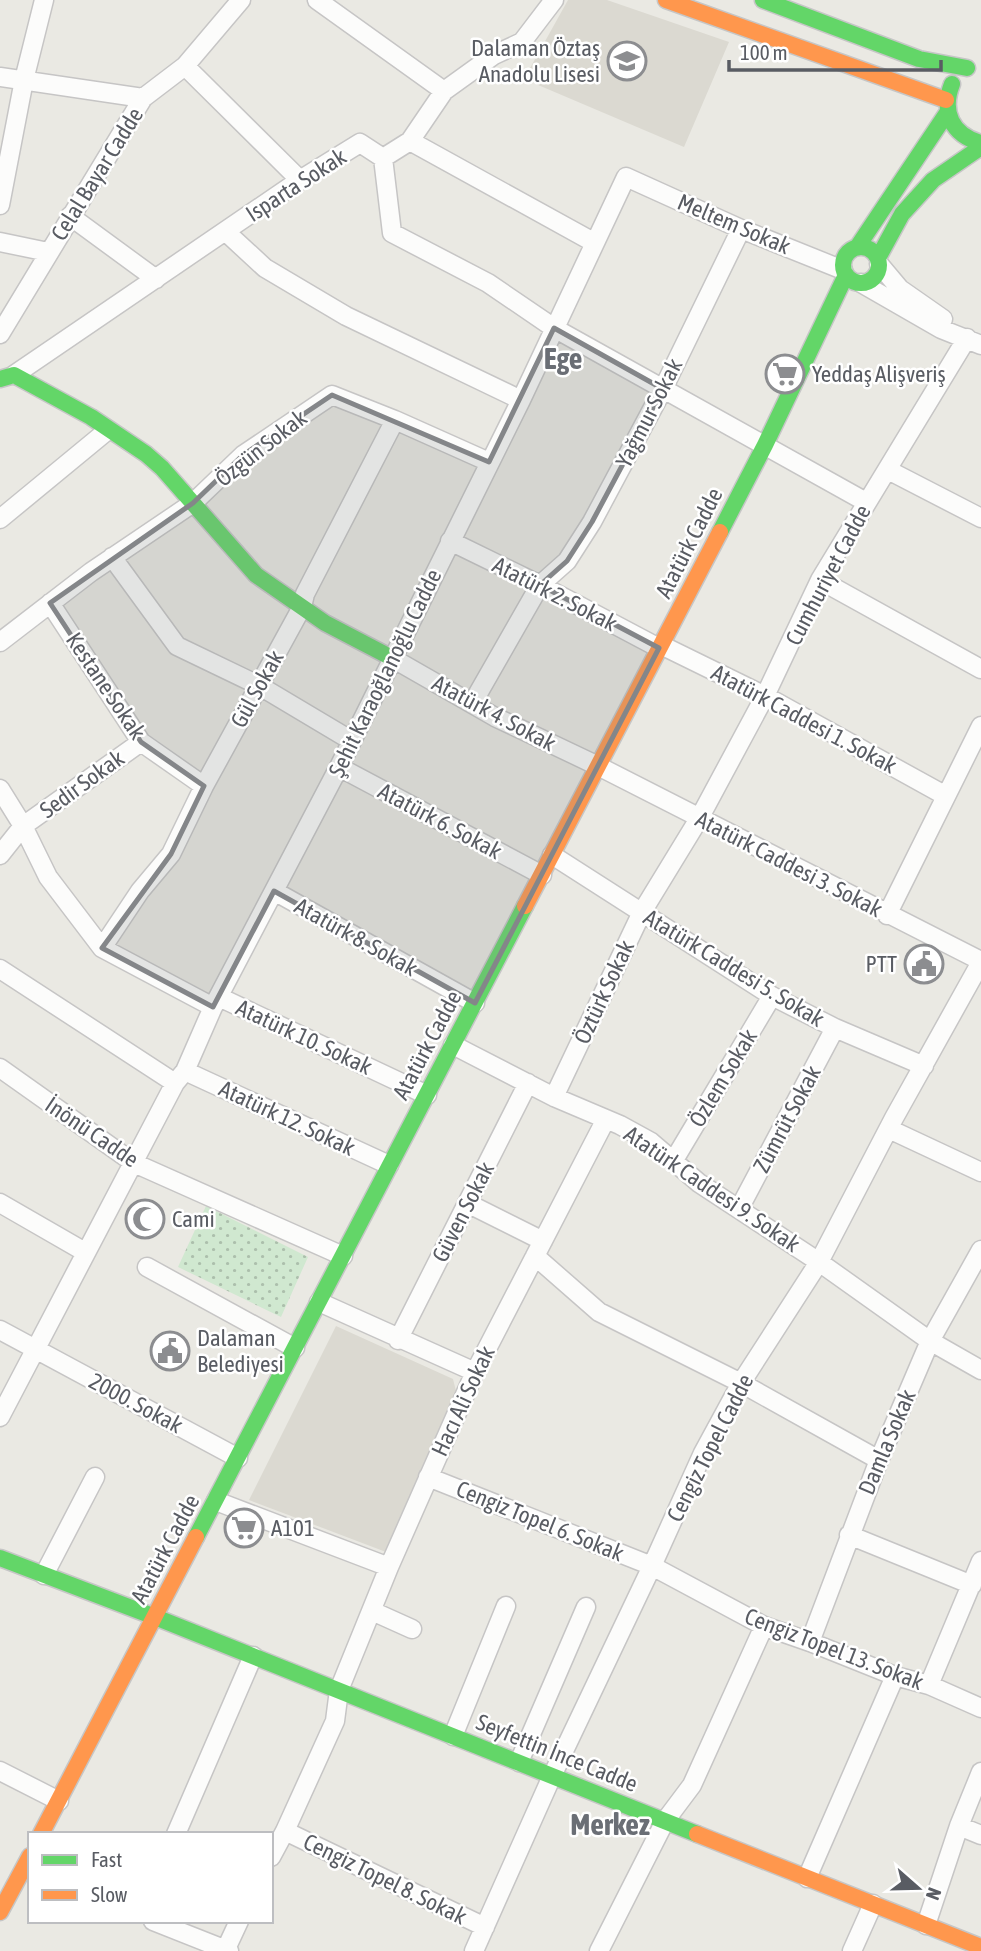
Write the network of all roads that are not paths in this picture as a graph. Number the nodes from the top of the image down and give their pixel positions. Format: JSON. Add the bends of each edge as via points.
{"nodes":[{"id":1,"x":44,"y":0,"type":"edge"},
{"id":2,"x":241,"y":0,"type":"edge"},
{"id":3,"x":317,"y":0,"type":"edge"},
{"id":4,"x":554,"y":0,"type":"edge"},
{"id":5,"x":666,"y":0,"type":"edge"},
{"id":6,"x":763,"y":0,"type":"edge"},
{"id":7,"x":185,"y":66,"type":"junction"},
{"id":8,"x":974,"y":66,"type":"edge"},
{"id":9,"x":0,"y":77,"type":"edge"},
{"id":10,"x":24,"y":80,"type":"junction"},
{"id":11,"x":444,"y":91,"type":"junction"},
{"id":12,"x":143,"y":98,"type":"junction"},
{"id":13,"x":946,"y":106,"type":"junction"},
{"id":14,"x":410,"y":141,"type":"junction"},
{"id":15,"x":981,"y":145,"type":"edge"},
{"id":16,"x":383,"y":158,"type":"junction"},
{"id":17,"x":626,"y":177,"type":"joint"},
{"id":18,"x":300,"y":180,"type":"junction"},
{"id":19,"x":0,"y":205,"type":"edge"},
{"id":20,"x":70,"y":216,"type":"junction"},
{"id":21,"x":741,"y":229,"type":"junction"},
{"id":22,"x":226,"y":232,"type":"junction"},
{"id":23,"x":0,"y":242,"type":"edge"},
{"id":24,"x":595,"y":243,"type":"junction"},
{"id":25,"x":858,"y":246,"type":"junction"},
{"id":26,"x":48,"y":252,"type":"junction"},
{"id":27,"x":879,"y":261,"type":"junction"},
{"id":28,"x":850,"y":276,"type":"junction"},
{"id":29,"x":156,"y":279,"type":"junction"},
{"id":30,"x":554,"y":328,"type":"junction"},
{"id":31,"x":0,"y":334,"type":"edge"},
{"id":32,"x":974,"y":342,"type":"edge"},
{"id":33,"x":7,"y":377,"type":"edge"},
{"id":34,"x":663,"y":389,"type":"junction"},
{"id":35,"x":521,"y":400,"type":"junction"},
{"id":36,"x":395,"y":420,"type":"junction"},
{"id":37,"x":108,"y":430,"type":"junction"},
{"id":38,"x":765,"y":445,"type":"junction"},
{"id":39,"x":489,"y":463,"type":"junction"},
{"id":40,"x":887,"y":470,"type":"junction"},
{"id":41,"x":866,"y":502,"type":"junction"},
{"id":42,"x":192,"y":503,"type":"junction"},
{"id":43,"x":981,"y":518,"type":"edge"},
{"id":44,"x":0,"y":519,"type":"edge"},
{"id":45,"x":450,"y":541,"type":"junction"},
{"id":46,"x":112,"y":557,"type":"junction"},
{"id":47,"x":820,"y":580,"type":"junction"},
{"id":48,"x":540,"y":585,"type":"junction"},
{"id":49,"x":50,"y":603,"type":"junction"},
{"id":50,"x":302,"y":607,"type":"junction"},
{"id":51,"x":0,"y":642,"type":"edge"},
{"id":52,"x":660,"y":647,"type":"junction"},
{"id":53,"x":392,"y":658,"type":"junction"},
{"id":54,"x":981,"y":669,"type":"edge"},
{"id":55,"x":258,"y":685,"type":"junction"},
{"id":56,"x":765,"y":696,"type":"junction"},
{"id":57,"x":472,"y":704,"type":"junction"},
{"id":58,"x":981,"y":726,"type":"edge"},
{"id":59,"x":352,"y":741,"type":"junction"},
{"id":60,"x":141,"y":742,"type":"junction"},
{"id":61,"x":598,"y":766,"type":"junction"},
{"id":62,"x":339,"y":767,"type":"junction"},
{"id":63,"x":204,"y":786,"type":"junction"},
{"id":64,"x":0,"y":789,"type":"edge"},
{"id":65,"x":946,"y":796,"type":"junction"},
{"id":66,"x":700,"y":817,"type":"junction"},
{"id":67,"x":23,"y":826,"type":"junction"},
{"id":68,"x":0,"y":855,"type":"edge"},
{"id":69,"x":552,"y":855,"type":"junction"},
{"id":70,"x":541,"y":875,"type":"junction"},
{"id":71,"x":274,"y":891,"type":"junction"},
{"id":72,"x":642,"y":912,"type":"junction"},
{"id":73,"x":887,"y":915,"type":"junction"},
{"id":74,"x":102,"y":947,"type":"junction"},
{"id":75,"x":981,"y":962,"type":"edge"},
{"id":76,"x":0,"y":969,"type":"edge"},
{"id":77,"x":772,"y":996,"type":"junction"},
{"id":78,"x":216,"y":1002,"type":"junction"},
{"id":79,"x":475,"y":1003,"type":"junction"},
{"id":80,"x":835,"y":1028,"type":"junction"},
{"id":81,"x":453,"y":1045,"type":"junction"},
{"id":82,"x":924,"y":1066,"type":"junction"},
{"id":83,"x":0,"y":1068,"type":"edge"},
{"id":84,"x":180,"y":1077,"type":"junction"},
{"id":85,"x":528,"y":1083,"type":"junction"},
{"id":86,"x":427,"y":1095,"type":"junction"},
{"id":87,"x":554,"y":1097,"type":"junction"},
{"id":88,"x":606,"y":1119,"type":"junction"},
{"id":89,"x":888,"y":1129,"type":"junction"},
{"id":90,"x":674,"y":1160,"type":"junction"},
{"id":91,"x":134,"y":1163,"type":"junction"},
{"id":92,"x":389,"y":1165,"type":"junction"},
{"id":93,"x":981,"y":1172,"type":"edge"},
{"id":94,"x":0,"y":1203,"type":"edge"},
{"id":95,"x":467,"y":1203,"type":"junction"},
{"id":96,"x":739,"y":1209,"type":"junction"},
{"id":97,"x":539,"y":1249,"type":"junction"},
{"id":98,"x":981,"y":1250,"type":"edge"},
{"id":99,"x":85,"y":1252,"type":"junction"},
{"id":100,"x":343,"y":1256,"type":"junction"},
{"id":101,"x":819,"y":1262,"type":"junction"},
{"id":102,"x":147,"y":1267,"type":"dead end"},
{"id":103,"x":319,"y":1303,"type":"junction"},
{"id":104,"x":0,"y":1330,"type":"edge"},
{"id":105,"x":398,"y":1340,"type":"junction"},
{"id":106,"x":930,"y":1341,"type":"junction"},
{"id":107,"x":34,"y":1348,"type":"junction"},
{"id":108,"x":295,"y":1348,"type":"junction"},
{"id":109,"x":981,"y":1370,"type":"edge"},
{"id":110,"x":475,"y":1373,"type":"junction"},
{"id":111,"x":741,"y":1383,"type":"junction"},
{"id":112,"x":0,"y":1417,"type":"edge"},
{"id":113,"x":238,"y":1458,"type":"junction"},
{"id":114,"x":879,"y":1460,"type":"junction"},
{"id":115,"x":95,"y":1476,"type":"dead end"},
{"id":116,"x":428,"y":1477,"type":"junction"},
{"id":117,"x":216,"y":1501,"type":"junction"},
{"id":118,"x":849,"y":1535,"type":"junction"},
{"id":119,"x":0,"y":1558,"type":"edge"},
{"id":120,"x":981,"y":1561,"type":"edge"},
{"id":121,"x":652,"y":1566,"type":"junction"},
{"id":122,"x":389,"y":1567,"type":"junction"},
{"id":123,"x":44,"y":1575,"type":"junction"},
{"id":124,"x":972,"y":1585,"type":"junction"},
{"id":125,"x":506,"y":1606,"type":"dead end"},
{"id":126,"x":586,"y":1607,"type":"dead end"},
{"id":127,"x":372,"y":1611,"type":"junction"},
{"id":128,"x":155,"y":1617,"type":"junction"},
{"id":129,"x":764,"y":1626,"type":"junction"},
{"id":130,"x":412,"y":1629,"type":"dead end"},
{"id":131,"x":810,"y":1642,"type":"junction"},
{"id":132,"x":253,"y":1656,"type":"junction"},
{"id":133,"x":895,"y":1676,"type":"junction"},
{"id":134,"x":929,"y":1685,"type":"junction"},
{"id":135,"x":339,"y":1690,"type":"junction"},
{"id":136,"x":981,"y":1708,"type":"edge"},
{"id":137,"x":453,"y":1736,"type":"junction"},
{"id":138,"x":519,"y":1762,"type":"junction"},
{"id":139,"x":0,"y":1771,"type":"edge"},
{"id":140,"x":981,"y":1772,"type":"edge"},
{"id":141,"x":552,"y":1776,"type":"junction"},
{"id":142,"x":58,"y":1801,"type":"junction"},
{"id":143,"x":665,"y":1821,"type":"junction"},
{"id":144,"x":959,"y":1826,"type":"junction"},
{"id":145,"x":285,"y":1831,"type":"junction"},
{"id":146,"x":42,"y":1832,"type":"edge"},
{"id":147,"x":177,"y":1832,"type":"edge"},
{"id":148,"x":981,"y":1835,"type":"edge"},
{"id":149,"x":273,"y":1853,"type":"edge"},
{"id":150,"x":28,"y":1864,"type":"edge"},
{"id":151,"x":807,"y":1878,"type":"junction"},
{"id":152,"x":873,"y":1904,"type":"junction"},
{"id":153,"x":0,"y":1913,"type":"edge"},
{"id":154,"x":158,"y":1923,"type":"edge"},
{"id":155,"x":238,"y":1923,"type":"edge"},
{"id":156,"x":926,"y":1925,"type":"junction"},
{"id":157,"x":485,"y":1927,"type":"junction"},
{"id":158,"x":981,"y":1947,"type":"edge"},
{"id":159,"x":227,"y":1951,"type":"edge"},
{"id":160,"x":474,"y":1951,"type":"edge"},
{"id":161,"x":599,"y":1951,"type":"edge"},
{"id":162,"x":852,"y":1951,"type":"edge"}],
"edges":[{"from":1,"to":10,"type":"street"},
{"from":2,"to":7,"type":"street","name":"Celal Bayar Cadde"},
{"from":3,"to":11,"type":"street"},
{"from":4,"to":11,"type":"street","name":"Isparta Sokak","via":[[522,42],[494,55]]},
{"from":5,"to":13,"type":"main road"},
{"from":6,"to":8,"type":"main road","via":[[919,59]]},
{"from":7,"to":12,"type":"street","name":"Celal Bayar Cadde"},
{"from":7,"to":18,"type":"street"},
{"from":8,"to":13,"type":"main road","via":[[957,76]]},
{"from":9,"to":10,"type":"street"},
{"from":10,"to":12,"type":"street"},
{"from":10,"to":19,"type":"street"},
{"from":11,"to":14,"type":"street","name":"Isparta Sokak"},
{"from":12,"to":20,"type":"street","name":"Celal Bayar Cadde"},
{"from":13,"to":15,"type":"main road","via":[[952,125]]},
{"from":13,"to":25,"type":"main road"},
{"from":14,"to":16,"type":"street","name":"Isparta Sokak"},
{"from":14,"to":24,"type":"street"},
{"from":15,"to":27,"type":"main road","via":[[933,180],[902,214]]},
{"from":16,"to":18,"type":"street","name":"Isparta Sokak","via":[[360,144]]},
{"from":16,"to":30,"type":"street","via":[[392,233],[488,283]]},
{"from":17,"to":21,"type":"street","name":"Meltem Sokak"},
{"from":17,"to":24,"type":"street","name":"Şehit Karaoğlanoğlu Cadde"},
{"from":18,"to":22,"type":"street","name":"Isparta Sokak"},
{"from":20,"to":26,"type":"street","name":"Celal Bayar Cadde"},
{"from":20,"to":29,"type":"street"},
{"from":21,"to":28,"type":"street","name":"Meltem Sokak"},
{"from":21,"to":34,"type":"street","name":"Yağmur Sokak"},
{"from":22,"to":29,"type":"street","name":"Isparta Sokak"},
{"from":22,"to":35,"type":"street","via":[[265,268],[346,316]]},
{"from":23,"to":26,"type":"street"},
{"from":24,"to":30,"type":"street","name":"Şehit Karaoğlanoğlu Cadde"},
{"from":25,"to":27,"type":"main road","via":[[870,248]]},
{"from":25,"to":28,"type":"main road","via":[[844,258]]},
{"from":26,"to":31,"type":"street","name":"Celal Bayar Cadde"},
{"from":27,"to":28,"type":"main road","via":[[876,275],[867,282]]},
{"from":27,"to":32,"type":"street","via":[[900,289]]},
{"from":28,"to":32,"type":"street","name":"Meltem Sokak","via":[[941,330]]},
{"from":28,"to":38,"type":"main road","name":"Atatürk Cadde"},
{"from":29,"to":33,"type":"street","name":"Isparta Sokak"},
{"from":30,"to":34,"type":"street"},
{"from":30,"to":35,"type":"street","name":"Şehit Karaoğlanoğlu Cadde"},
{"from":32,"to":40,"type":"street","name":"Cumhuriyet Cadde"},
{"from":33,"to":37,"type":"main road","via":[[57,396]]},
{"from":34,"to":38,"type":"street"},
{"from":34,"to":48,"type":"street","name":"Yağmur Sokak","via":[[592,522],[567,561]]},
{"from":35,"to":39,"type":"street","name":"Şehit Karaoğlanoğlu Cadde"},
{"from":36,"to":39,"type":"street"},
{"from":36,"to":42,"type":"street","name":"Özgün Sokak","via":[[332,395],[243,455]]},
{"from":36,"to":50,"type":"street","name":"Gül Sokak"},
{"from":37,"to":42,"type":"main road","via":[[148,456]]},
{"from":37,"to":44,"type":"street"},
{"from":38,"to":41,"type":"street"},
{"from":38,"to":52,"type":"main road","name":"Atatürk Cadde"},
{"from":39,"to":45,"type":"street","name":"Şehit Karaoğlanoğlu Cadde"},
{"from":40,"to":41,"type":"street","name":"Cumhuriyet Cadde"},
{"from":40,"to":43,"type":"street"},
{"from":41,"to":47,"type":"street","name":"Cumhuriyet Cadde"},
{"from":42,"to":46,"type":"street","name":"Özgün Sokak"},
{"from":42,"to":50,"type":"main road","via":[[256,575]]},
{"from":45,"to":48,"type":"street","name":"Atatürk 2. Sokak"},
{"from":45,"to":53,"type":"street","name":"Şehit Karaoğlanoğlu Cadde"},
{"from":46,"to":49,"type":"street","name":"Özgün Sokak"},
{"from":46,"to":55,"type":"street","via":[[177,646]]},
{"from":47,"to":54,"type":"street"},
{"from":47,"to":56,"type":"street","name":"Cumhuriyet Cadde"},
{"from":48,"to":52,"type":"street","name":"Atatürk 2. Sokak"},
{"from":48,"to":57,"type":"street","name":"Yağmur Sokak"},
{"from":49,"to":51,"type":"street","name":"Özgün Sokak"},
{"from":49,"to":60,"type":"street","name":"Kestane Sokak"},
{"from":50,"to":53,"type":"main road"},
{"from":50,"to":55,"type":"street","name":"Gül Sokak"},
{"from":52,"to":56,"type":"street","name":"Atatürk Caddesi 1. Sokak"},
{"from":52,"to":61,"type":"main road","name":"Atatürk Cadde"},
{"from":53,"to":57,"type":"street","name":"Atatürk 4. Sokak"},
{"from":53,"to":59,"type":"street","name":"Şehit Karaoğlanoğlu Cadde"},
{"from":55,"to":59,"type":"street"},
{"from":55,"to":63,"type":"street","name":"Gül Sokak"},
{"from":56,"to":65,"type":"street","name":"Atatürk Caddesi 1. Sokak"},
{"from":56,"to":66,"type":"street","name":"Cumhuriyet Cadde"},
{"from":57,"to":61,"type":"street","name":"Atatürk 4. Sokak"},
{"from":58,"to":65,"type":"street"},
{"from":59,"to":62,"type":"street","name":"Şehit Karaoğlanoğlu Cadde"},
{"from":60,"to":63,"type":"street","name":"Kestane Sokak"},
{"from":60,"to":67,"type":"street","name":"Sedir Sokak"},
{"from":61,"to":66,"type":"street","name":"Atatürk Caddesi 3. Sokak"},
{"from":61,"to":69,"type":"main road","name":"Atatürk Cadde"},
{"from":62,"to":70,"type":"street","name":"Atatürk 6. Sokak"},
{"from":62,"to":71,"type":"street","name":"Şehit Karaoğlanoğlu Cadde"},
{"from":63,"to":74,"type":"street","name":"Gül Sokak","via":[[171,853]]},
{"from":64,"to":67,"type":"street"},
{"from":65,"to":73,"type":"street"},
{"from":66,"to":72,"type":"street","name":"Öztürk Sokak"},
{"from":66,"to":73,"type":"street","name":"Atatürk Caddesi 3. Sokak"},
{"from":67,"to":68,"type":"street","name":"Sedir Sokak"},
{"from":67,"to":74,"type":"street","via":[[48,877]]},
{"from":69,"to":70,"type":"main road","name":"Atatürk Cadde"},
{"from":69,"to":72,"type":"street","name":"Atatürk Caddesi 5. Sokak"},
{"from":70,"to":79,"type":"main road","name":"Atatürk Cadde"},
{"from":71,"to":78,"type":"street","name":"Şehit Karaoğlanoğlu Cadde"},
{"from":71,"to":79,"type":"street","name":"Atatürk 8. Sokak"},
{"from":72,"to":77,"type":"street","name":"Atatürk Caddesi 5. Sokak"},
{"from":72,"to":87,"type":"street","name":"Öztürk Sokak"},
{"from":73,"to":75,"type":"street","name":"Atatürk Caddesi 3. Sokak"},
{"from":74,"to":78,"type":"street","name":"Atatürk 10. Sokak"},
{"from":75,"to":82,"type":"street","name":"Cengiz Topel Cadde"},
{"from":76,"to":84,"type":"street","name":"Atatürk 12. Sokak"},
{"from":77,"to":80,"type":"street","name":"Atatürk Caddesi 5. Sokak"},
{"from":77,"to":90,"type":"street","name":"Özlem Sokak"},
{"from":78,"to":84,"type":"street","name":"Şehit Karaoğlanoğlu Cadde"},
{"from":78,"to":86,"type":"street","name":"Atatürk 10. Sokak"},
{"from":79,"to":81,"type":"main road","name":"Atatürk Cadde"},
{"from":80,"to":82,"type":"street","name":"Atatürk Caddesi 5. Sokak"},
{"from":80,"to":96,"type":"street","name":"Zümrüt Sokak"},
{"from":81,"to":85,"type":"street","name":"Atatürk Caddesi 9. Sokak"},
{"from":81,"to":86,"type":"main road","name":"Atatürk Cadde"},
{"from":82,"to":89,"type":"street","name":"Cengiz Topel Cadde"},
{"from":83,"to":91,"type":"street","name":"İnönü Cadde"},
{"from":84,"to":91,"type":"street","name":"Şehit Karaoğlanoğlu Cadde"},
{"from":84,"to":92,"type":"street","name":"Atatürk 12. Sokak"},
{"from":85,"to":87,"type":"street","name":"Atatürk Caddesi 9. Sokak"},
{"from":85,"to":95,"type":"street","name":"Güven Sokak"},
{"from":86,"to":92,"type":"main road","name":"Atatürk Cadde"},
{"from":87,"to":88,"type":"street","name":"Atatürk Caddesi 9. Sokak"},
{"from":88,"to":90,"type":"street","name":"Atatürk Caddesi 9. Sokak","via":[[651,1142]]},
{"from":88,"to":97,"type":"street","name":"Hacı Ali Sokak"},
{"from":89,"to":93,"type":"street"},
{"from":89,"to":101,"type":"street","name":"Cengiz Topel Cadde"},
{"from":90,"to":96,"type":"street","name":"Atatürk Caddesi 9. Sokak"},
{"from":91,"to":99,"type":"street","name":"Şehit Karaoğlanoğlu Cadde"},
{"from":91,"to":100,"type":"street","name":"İnönü Cadde"},
{"from":92,"to":100,"type":"main road","name":"Atatürk Cadde"},
{"from":94,"to":99,"type":"street"},
{"from":95,"to":97,"type":"street"},
{"from":95,"to":105,"type":"street","name":"Güven Sokak"},
{"from":96,"to":101,"type":"street","name":"Atatürk Caddesi 9. Sokak"},
{"from":97,"to":110,"type":"street","name":"Hacı Ali Sokak"},
{"from":97,"to":111,"type":"street","via":[[599,1312]]},
{"from":98,"to":106,"type":"street","name":"Damla Sokak"},
{"from":99,"to":107,"type":"street","name":"Şehit Karaoğlanoğlu Cadde"},
{"from":100,"to":103,"type":"main road","name":"Atatürk Cadde"},
{"from":101,"to":106,"type":"street","name":"Atatürk Caddesi 9. Sokak"},
{"from":101,"to":111,"type":"street","name":"Cengiz Topel Cadde"},
{"from":102,"to":108,"type":"street"},
{"from":103,"to":105,"type":"street"},
{"from":103,"to":108,"type":"main road","name":"Atatürk Cadde"},
{"from":104,"to":107,"type":"street","name":"2000. Sokak"},
{"from":105,"to":110,"type":"street"},
{"from":106,"to":109,"type":"street","name":"Atatürk Caddesi 9. Sokak"},
{"from":106,"to":114,"type":"street","name":"Damla Sokak"},
{"from":107,"to":112,"type":"street","name":"Şehit Karaoğlanoğlu Cadde"},
{"from":107,"to":113,"type":"street","name":"2000. Sokak"},
{"from":108,"to":113,"type":"main road","name":"Atatürk Cadde"},
{"from":110,"to":116,"type":"street","name":"Hacı Ali Sokak"},
{"from":111,"to":114,"type":"street"},
{"from":111,"to":121,"type":"street","name":"Cengiz Topel Cadde","via":[[703,1453]]},
{"from":113,"to":117,"type":"main road","name":"Atatürk Cadde"},
{"from":114,"to":118,"type":"street","name":"Damla Sokak"},
{"from":115,"to":123,"type":"street"},
{"from":116,"to":121,"type":"street","name":"Cengiz Topel 6. Sokak"},
{"from":116,"to":122,"type":"street","name":"Hacı Ali Sokak"},
{"from":117,"to":122,"type":"street"},
{"from":117,"to":128,"type":"main road","name":"Atatürk Cadde"},
{"from":118,"to":124,"type":"street"},
{"from":118,"to":131,"type":"street","name":"Damla Sokak"},
{"from":119,"to":123,"type":"main road","name":"Seyfettin İnce Cadde"},
{"from":120,"to":124,"type":"street"},
{"from":121,"to":129,"type":"street","name":"Cengiz Topel 13. Sokak"},
{"from":121,"to":141,"type":"street","name":"Cengiz Topel Cadde"},
{"from":122,"to":127,"type":"street","name":"Hacı Ali Sokak"},
{"from":123,"to":128,"type":"main road","name":"Seyfettin İnce Cadde"},
{"from":124,"to":134,"type":"street"},
{"from":125,"to":137,"type":"street"},
{"from":126,"to":138,"type":"street"},
{"from":127,"to":130,"type":"street"},
{"from":127,"to":135,"type":"street","name":"Hacı Ali Sokak"},
{"from":128,"to":132,"type":"main road","name":"Seyfettin İnce Cadde"},
{"from":128,"to":142,"type":"main road","name":"Atatürk Cadde"},
{"from":129,"to":131,"type":"street","name":"Cengiz Topel 13. Sokak"},
{"from":129,"to":143,"type":"street","via":[[692,1785]]},
{"from":131,"to":133,"type":"street","name":"Cengiz Topel 13. Sokak"},
{"from":132,"to":135,"type":"main road","name":"Seyfettin İnce Cadde"},
{"from":132,"to":147,"type":"street"},
{"from":133,"to":134,"type":"street","name":"Cengiz Topel 13. Sokak"},
{"from":133,"to":151,"type":"street"},
{"from":134,"to":136,"type":"street","name":"Cengiz Topel 13. Sokak"},
{"from":135,"to":137,"type":"main road","name":"Seyfettin İnce Cadde"},
{"from":135,"to":145,"type":"street","name":"Hacı Ali Sokak","via":[[335,1721]]},
{"from":137,"to":138,"type":"main road","name":"Seyfettin İnce Cadde"},
{"from":138,"to":141,"type":"main road","name":"Seyfettin İnce Cadde"},
{"from":139,"to":142,"type":"street"},
{"from":140,"to":144,"type":"street"},
{"from":141,"to":143,"type":"main road","name":"Seyfettin İnce Cadde"},
{"from":141,"to":157,"type":"street","name":"Cengiz Topel Cadde"},
{"from":142,"to":146,"type":"main road","name":"Atatürk Cadde"},
{"from":143,"to":151,"type":"main road","name":"Seyfettin İnce Cadde"},
{"from":143,"to":161,"type":"street"},
{"from":144,"to":148,"type":"street"},
{"from":144,"to":156,"type":"street"},
{"from":145,"to":149,"type":"street","name":"Hacı Ali Sokak"},
{"from":145,"to":157,"type":"street","name":"Cengiz Topel 8. Sokak"},
{"from":150,"to":153,"type":"main road"},
{"from":151,"to":152,"type":"main road","name":"Seyfettin İnce Cadde"},
{"from":152,"to":156,"type":"main road","name":"Seyfettin İnce Cadde"},
{"from":152,"to":162,"type":"street"},
{"from":154,"to":159,"type":"street"},
{"from":155,"to":159,"type":"street"},
{"from":156,"to":158,"type":"main road","name":"Seyfettin İnce Cadde"},
{"from":157,"to":160,"type":"street","name":"Cengiz Topel Cadde"}]}
